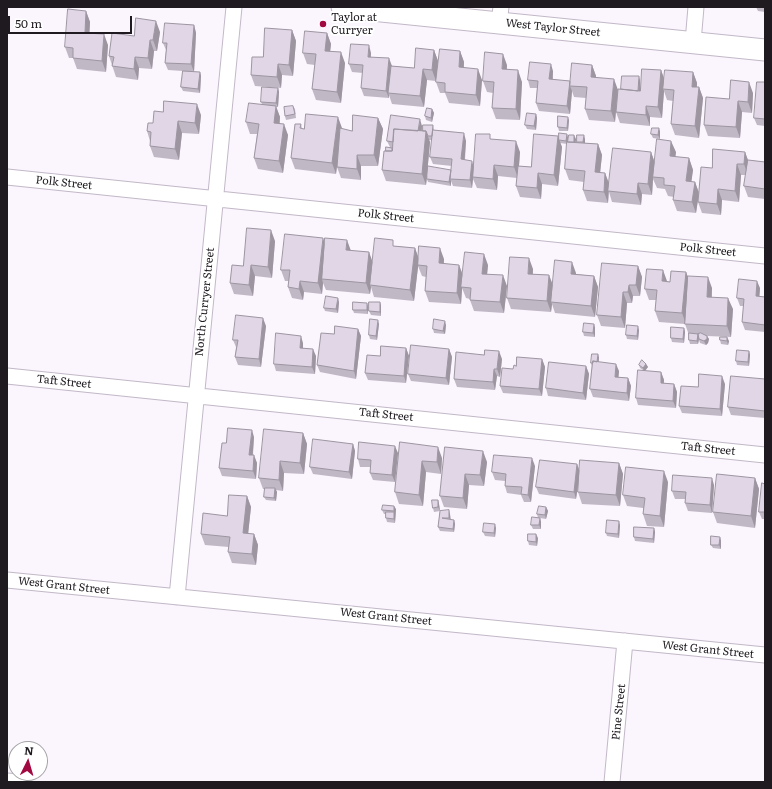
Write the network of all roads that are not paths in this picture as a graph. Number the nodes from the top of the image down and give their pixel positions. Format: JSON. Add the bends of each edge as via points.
{"nodes":[{"id":1,"x":234,"y":7,"type":"edge"},
{"id":2,"x":342,"y":7,"type":"edge"},
{"id":3,"x":696,"y":7,"type":"edge"},
{"id":4,"x":500,"y":15,"type":"edge"},
{"id":5,"x":693,"y":42,"type":"junction"},
{"id":6,"x":765,"y":50,"type":"edge"},
{"id":7,"x":7,"y":177,"type":"edge"},
{"id":8,"x":215,"y":198,"type":"junction"},
{"id":9,"x":765,"y":256,"type":"edge"},
{"id":10,"x":7,"y":376,"type":"edge"},
{"id":11,"x":196,"y":395,"type":"junction"},
{"id":12,"x":765,"y":454,"type":"edge"},
{"id":13,"x":7,"y":580,"type":"edge"},
{"id":14,"x":177,"y":597,"type":"junction"},
{"id":15,"x":625,"y":641,"type":"junction"},
{"id":16,"x":765,"y":656,"type":"edge"},
{"id":17,"x":7,"y":781,"type":"edge"},
{"id":18,"x":20,"y":782,"type":"edge"},
{"id":19,"x":612,"y":782,"type":"edge"}],
"edges":[{"from":1,"to":8,"type":"street","name":"North Curryer Street"},
{"from":2,"to":4,"type":"street","name":"West Taylor Street"},
{"from":3,"to":5,"type":"street"},
{"from":4,"to":5,"type":"street","name":"West Taylor Street"},
{"from":5,"to":6,"type":"street","name":"West Taylor Street"},
{"from":7,"to":8,"type":"street","name":"Polk Street"},
{"from":8,"to":9,"type":"street","name":"Polk Street"},
{"from":8,"to":11,"type":"street","name":"North Curryer Street"},
{"from":10,"to":11,"type":"street","name":"Taft Street"},
{"from":11,"to":12,"type":"street","name":"Taft Street"},
{"from":11,"to":14,"type":"street","name":"North Curryer Street"},
{"from":13,"to":14,"type":"street","name":"West Grant Street"},
{"from":14,"to":15,"type":"street","name":"West Grant Street"},
{"from":15,"to":16,"type":"street","name":"West Grant Street"},
{"from":15,"to":19,"type":"street","name":"Pine Street"},
{"from":17,"to":18,"type":"street"}]}
